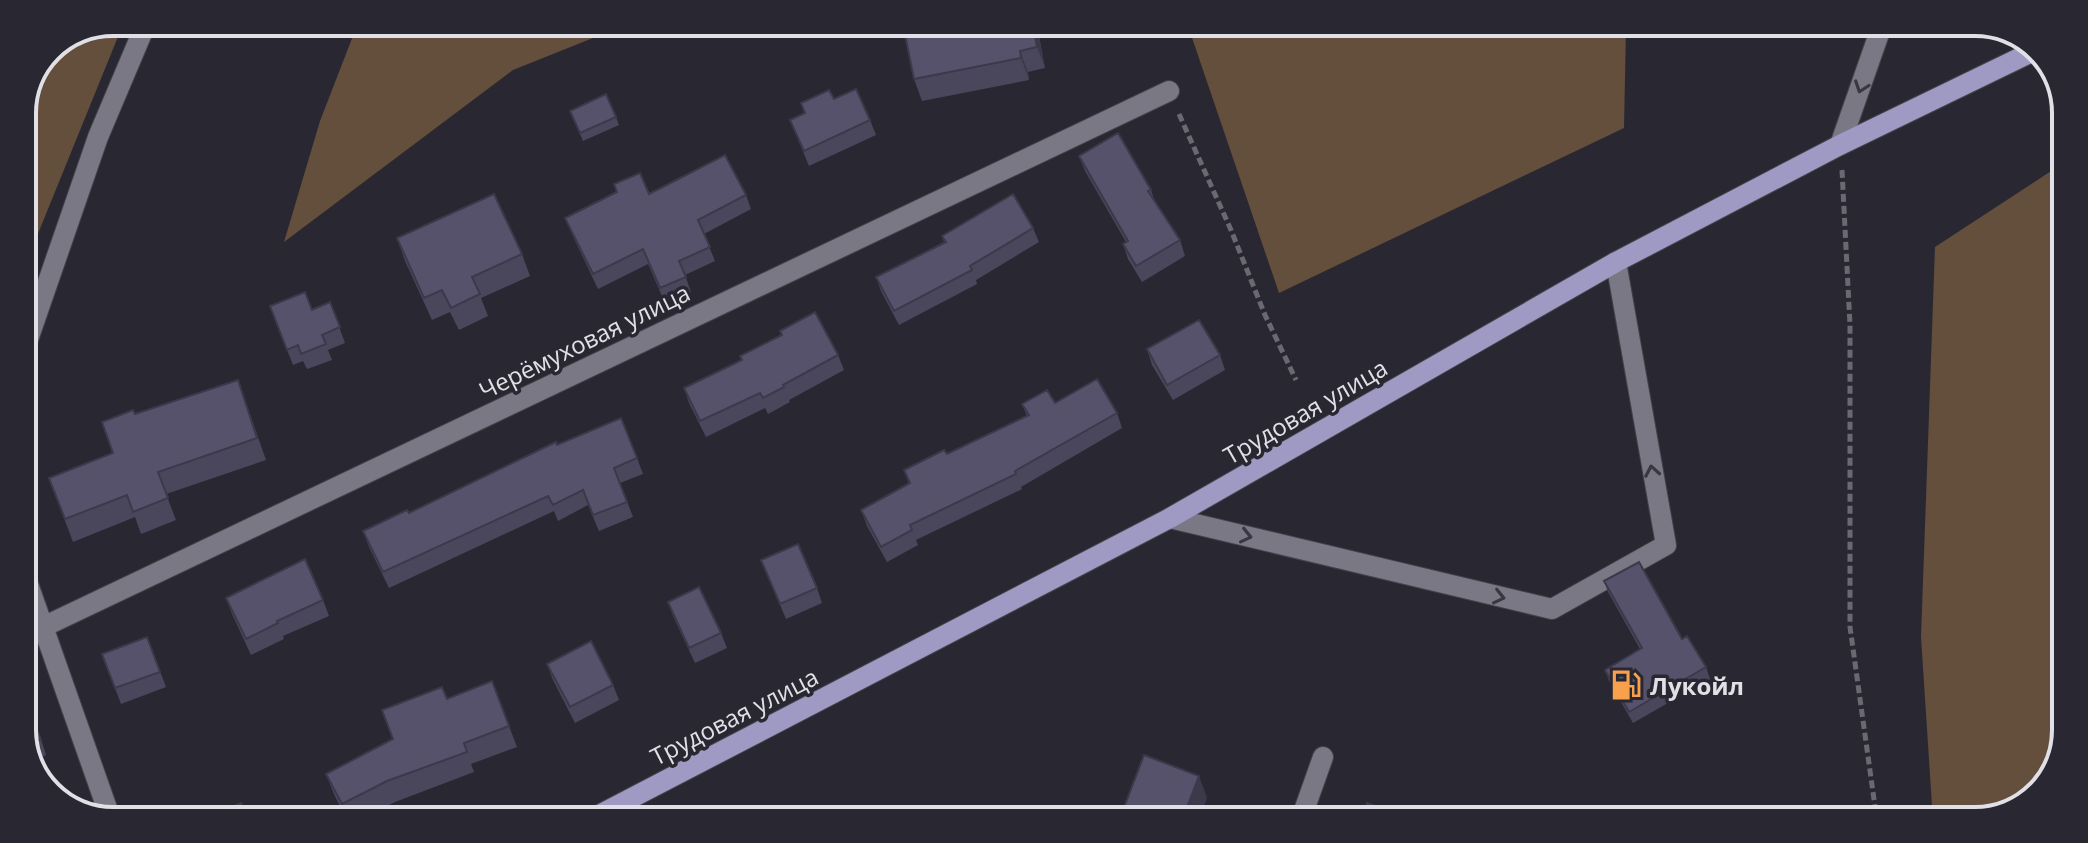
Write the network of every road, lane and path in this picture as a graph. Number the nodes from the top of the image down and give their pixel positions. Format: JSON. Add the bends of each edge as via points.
{"nodes":[{"id":1,"x":141,"y":36,"type":"edge"},
{"id":2,"x":1878,"y":36,"type":"edge"},
{"id":3,"x":2026,"y":55,"type":"edge"},
{"id":4,"x":1169,"y":91,"type":"joint"},
{"id":5,"x":1840,"y":145,"type":"junction"},
{"id":6,"x":1616,"y":262,"type":"junction"},
{"id":7,"x":36,"y":316,"type":"edge"},
{"id":8,"x":1296,"y":380,"type":"dead end"},
{"id":9,"x":1170,"y":518,"type":"junction"},
{"id":10,"x":36,"y":606,"type":"edge"},
{"id":11,"x":44,"y":628,"type":"junction"},
{"id":12,"x":36,"y":631,"type":"edge"},
{"id":13,"x":1323,"y":757,"type":"dead end"},
{"id":14,"x":106,"y":806,"type":"edge"},
{"id":15,"x":614,"y":807,"type":"edge"},
{"id":16,"x":1305,"y":807,"type":"edge"},
{"id":17,"x":1875,"y":807,"type":"edge"}],
"edges":[{"from":1,"to":7,"type":"street","via":[[98,137]]},
{"from":2,"to":5,"type":"street","one_way":true},
{"from":3,"to":5,"type":"main road","name":"Трудовая улица"},
{"from":4,"to":8,"type":"path"},
{"from":4,"to":11,"type":"street","name":"Черёмуховая улица"},
{"from":5,"to":6,"type":"main road","name":"Трудовая улица"},
{"from":5,"to":17,"type":"path","via":[[1850,325],[1850,627]]},
{"from":6,"to":9,"type":"main road","name":"Трудовая улица"},
{"from":9,"to":6,"type":"street","one_way":true,"via":[[1552,609],[1666,545]]},
{"from":9,"to":15,"type":"main road","name":"Трудовая улица"},
{"from":10,"to":11,"type":"street"},
{"from":11,"to":12,"type":"street","name":"Черёмуховая улица"},
{"from":11,"to":14,"type":"street"},
{"from":13,"to":16,"type":"street"}]}
